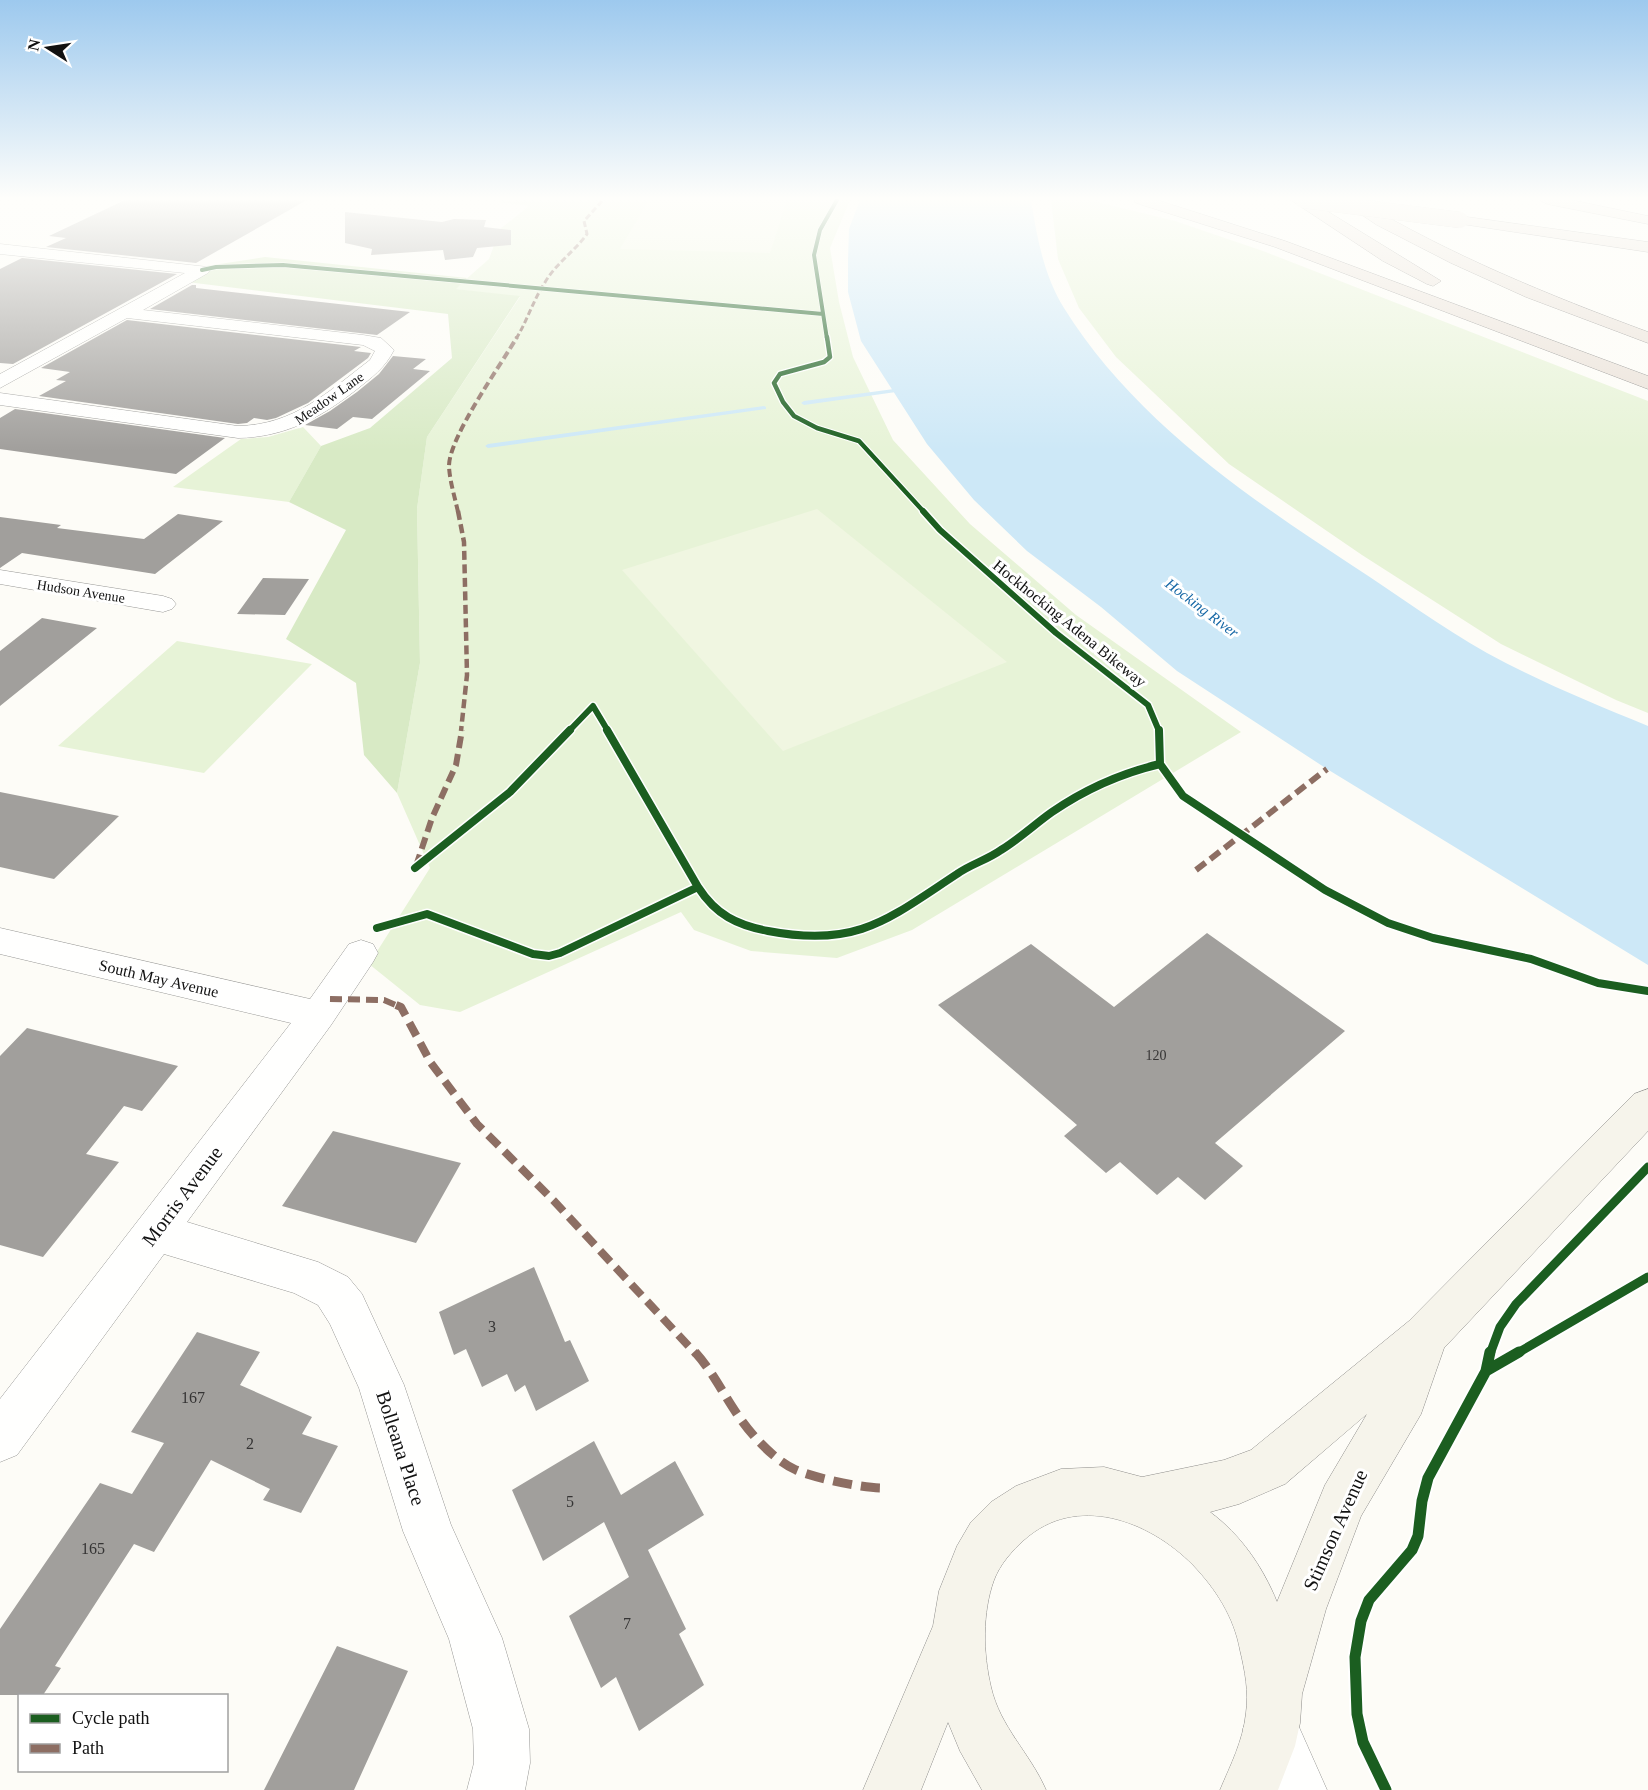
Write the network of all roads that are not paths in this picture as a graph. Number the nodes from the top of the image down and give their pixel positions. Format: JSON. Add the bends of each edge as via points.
{"nodes":[{"id":1,"x":177,"y":284,"type":"edge"},
{"id":2,"x":1385,"y":284,"type":"edge"},
{"id":3,"x":1508,"y":284,"type":"edge"},
{"id":4,"x":1466,"y":296,"type":"dead end"},
{"id":5,"x":124,"y":313,"type":"junction"},
{"id":6,"x":1648,"y":338,"type":"edge"},
{"id":7,"x":1648,"y":377,"type":"edge"},
{"id":8,"x":1648,"y":383,"type":"edge"},
{"id":9,"x":1,"y":385,"type":"edge"},
{"id":10,"x":0,"y":577,"type":"edge"},
{"id":11,"x":163,"y":604,"type":"dead end"},
{"id":12,"x":0,"y":941,"type":"edge"},
{"id":13,"x":361,"y":953,"type":"dead end"},
{"id":14,"x":318,"y":1016,"type":"junction"},
{"id":15,"x":1648,"y":1106,"type":"edge"},
{"id":16,"x":155,"y":1232,"type":"junction"},
{"id":17,"x":1425,"y":1336,"type":"junction"},
{"id":18,"x":0,"y":1437,"type":"edge"},
{"id":19,"x":1144,"y":1500,"type":"junction"},
{"id":20,"x":958,"y":1631,"type":"junction"},
{"id":21,"x":1273,"y":1714,"type":"junction"},
{"id":22,"x":496,"y":1790,"type":"edge"},
{"id":23,"x":892,"y":1790,"type":"edge"},
{"id":24,"x":1017,"y":1790,"type":"edge"},
{"id":25,"x":1250,"y":1790,"type":"edge"},
{"id":26,"x":1298,"y":1790,"type":"edge"}],
"edges":[{"from":1,"to":5,"type":"street"},
{"from":2,"to":8,"type":"highway"},
{"from":3,"to":6,"type":"highway"},
{"from":4,"to":7,"type":"highway"},
{"from":5,"to":9,"type":"street"},
{"from":5,"to":9,"type":"street","name":"Meadow Lane","via":[[363,340],[375,342],[385,350],[378,363],[304,418],[259,432],[237,432]]},
{"from":10,"to":11,"type":"street","name":"Hudson Avenue"},
{"from":12,"to":14,"type":"street","name":"South May Avenue"},
{"from":13,"to":14,"type":"street","name":"Morris Avenue"},
{"from":14,"to":16,"type":"street","name":"Morris Avenue"},
{"from":15,"to":17,"type":"main road","name":"Stimson Avenue"},
{"from":16,"to":18,"type":"street","name":"Morris Avenue"},
{"from":16,"to":22,"type":"street","name":"Bolleana Place","via":[[303,1276],[333,1291],[346,1309],[381,1385],[428,1531],[475,1638],[501,1729],[502,1763]]},
{"from":17,"to":19,"type":"main road","name":"Stimson Avenue","via":[[1254,1476]]},
{"from":17,"to":21,"type":"main road","name":"Stimson Avenue","via":[[1405,1398],[1342,1502],[1300,1609]]},
{"from":19,"to":20,"type":"main road","via":[[1102,1490],[1080,1490],[1037,1501],[1018,1512],[1001,1526],[974,1565]]},
{"from":19,"to":21,"type":"main road","via":[[1184,1522],[1220,1555],[1235,1575],[1260,1621],[1268,1646]]},
{"from":20,"to":23,"type":"main road"},
{"from":20,"to":24,"type":"main road","via":[[960,1672],[971,1714],[990,1753]]},
{"from":21,"to":25,"type":"main road","name":"Stimson Avenue","via":[[1268,1747]]},
{"from":21,"to":26,"type":"street"}]}
